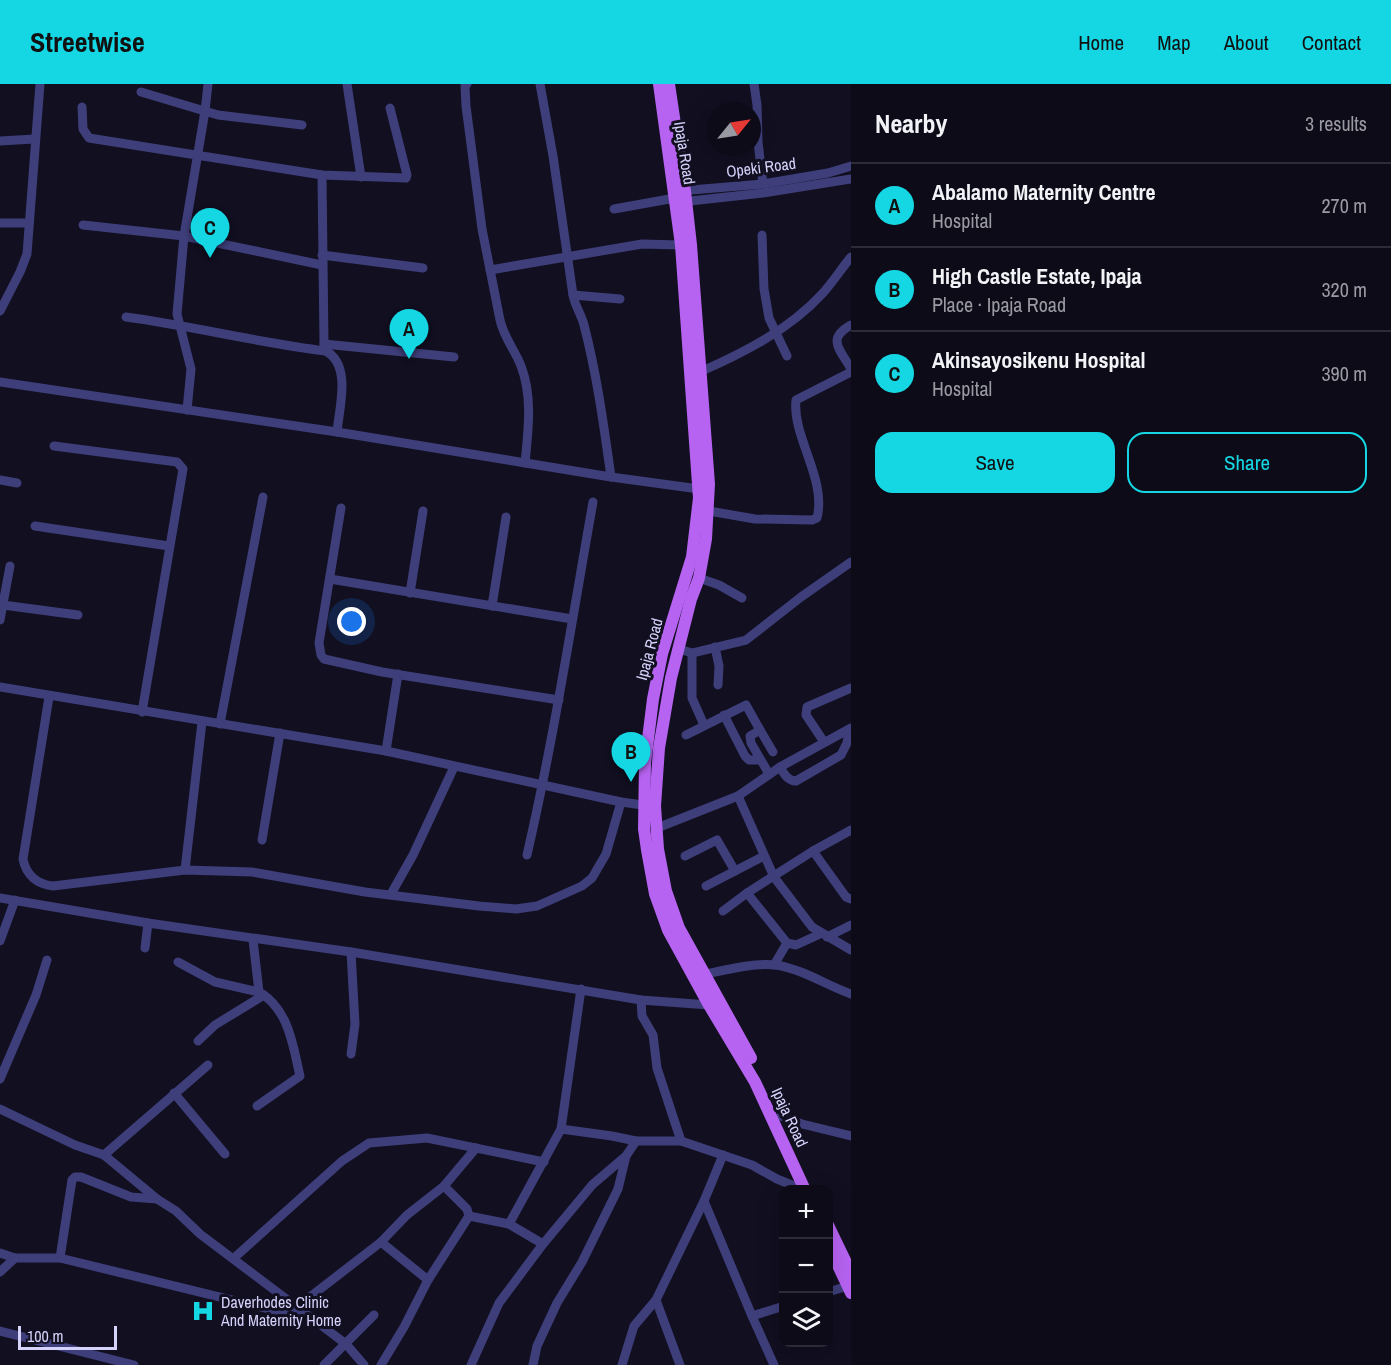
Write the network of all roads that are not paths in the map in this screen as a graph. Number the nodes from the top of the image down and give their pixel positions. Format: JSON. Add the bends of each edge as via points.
{"nodes":[{"id":1,"x":40,"y":84,"type":"edge"},
{"id":2,"x":208,"y":84,"type":"edge"},
{"id":3,"x":347,"y":84,"type":"edge"},
{"id":4,"x":467,"y":84,"type":"edge"},
{"id":5,"x":540,"y":84,"type":"edge"},
{"id":6,"x":659,"y":84,"type":"edge"},
{"id":7,"x":669,"y":84,"type":"edge"},
{"id":8,"x":754,"y":84,"type":"edge"},
{"id":9,"x":141,"y":92,"type":"dead end"},
{"id":10,"x":82,"y":107,"type":"dead end"},
{"id":11,"x":390,"y":108,"type":"dead end"},
{"id":12,"x":205,"y":111,"type":"junction"},
{"id":13,"x":302,"y":125,"type":"dead end"},
{"id":14,"x":34,"y":139,"type":"junction"},
{"id":15,"x":0,"y":141,"type":"edge"},
{"id":16,"x":197,"y":155,"type":"junction"},
{"id":17,"x":847,"y":168,"type":"edge"},
{"id":18,"x":322,"y":175,"type":"junction"},
{"id":19,"x":361,"y":177,"type":"junction"},
{"id":20,"x":851,"y":180,"type":"edge"},
{"id":21,"x":763,"y":184,"type":"junction"},
{"id":22,"x":680,"y":197,"type":"junction"},
{"id":23,"x":614,"y":209,"type":"dead end"},
{"id":24,"x":0,"y":223,"type":"edge"},
{"id":25,"x":29,"y":223,"type":"junction"},
{"id":26,"x":83,"y":225,"type":"dead end"},
{"id":27,"x":762,"y":235,"type":"dead end"},
{"id":28,"x":184,"y":236,"type":"junction"},
{"id":29,"x":681,"y":245,"type":"junction"},
{"id":30,"x":851,"y":257,"type":"edge"},
{"id":31,"x":568,"y":258,"type":"junction"},
{"id":32,"x":322,"y":260,"type":"junction"},
{"id":33,"x":423,"y":268,"type":"dead end"},
{"id":34,"x":490,"y":270,"type":"junction"},
{"id":35,"x":573,"y":295,"type":"junction"},
{"id":36,"x":620,"y":299,"type":"dead end"},
{"id":37,"x":0,"y":309,"type":"edge"},
{"id":38,"x":126,"y":317,"type":"dead end"},
{"id":39,"x":178,"y":324,"type":"junction"},
{"id":40,"x":851,"y":325,"type":"edge"},
{"id":41,"x":775,"y":333,"type":"junction"},
{"id":42,"x":325,"y":348,"type":"junction"},
{"id":43,"x":787,"y":356,"type":"dead end"},
{"id":44,"x":454,"y":357,"type":"dead end"},
{"id":45,"x":851,"y":370,"type":"edge"},
{"id":46,"x":702,"y":371,"type":"junction"},
{"id":47,"x":0,"y":382,"type":"edge"},
{"id":48,"x":187,"y":410,"type":"junction"},
{"id":49,"x":337,"y":432,"type":"junction"},
{"id":50,"x":54,"y":446,"type":"dead end"},
{"id":51,"x":525,"y":463,"type":"junction"},
{"id":52,"x":610,"y":477,"type":"junction"},
{"id":53,"x":0,"y":480,"type":"edge"},
{"id":54,"x":17,"y":483,"type":"dead end"},
{"id":55,"x":699,"y":489,"type":"junction"},
{"id":56,"x":263,"y":497,"type":"dead end"},
{"id":57,"x":593,"y":502,"type":"dead end"},
{"id":58,"x":341,"y":508,"type":"dead end"},
{"id":59,"x":423,"y":511,"type":"dead end"},
{"id":60,"x":709,"y":511,"type":"junction"},
{"id":61,"x":506,"y":517,"type":"dead end"},
{"id":62,"x":35,"y":526,"type":"dead end"},
{"id":63,"x":169,"y":546,"type":"junction"},
{"id":64,"x":851,"y":562,"type":"edge"},
{"id":65,"x":10,"y":566,"type":"dead end"},
{"id":66,"x":699,"y":578,"type":"junction"},
{"id":67,"x":330,"y":579,"type":"junction"},
{"id":68,"x":410,"y":593,"type":"junction"},
{"id":69,"x":742,"y":598,"type":"dead end"},
{"id":70,"x":3,"y":605,"type":"junction"},
{"id":71,"x":492,"y":606,"type":"junction"},
{"id":72,"x":78,"y":615,"type":"dead end"},
{"id":73,"x":572,"y":619,"type":"junction"},
{"id":74,"x":0,"y":620,"type":"edge"},
{"id":75,"x":715,"y":647,"type":"junction"},
{"id":76,"x":679,"y":649,"type":"junction"},
{"id":77,"x":692,"y":653,"type":"junction"},
{"id":78,"x":398,"y":674,"type":"junction"},
{"id":79,"x":718,"y":685,"type":"dead end"},
{"id":80,"x":0,"y":687,"type":"edge"},
{"id":81,"x":851,"y":687,"type":"edge"},
{"id":82,"x":49,"y":697,"type":"junction"},
{"id":83,"x":559,"y":700,"type":"junction"},
{"id":84,"x":142,"y":712,"type":"junction"},
{"id":85,"x":724,"y":715,"type":"junction"},
{"id":86,"x":202,"y":722,"type":"junction"},
{"id":87,"x":220,"y":724,"type":"junction"},
{"id":88,"x":704,"y":725,"type":"junction"},
{"id":89,"x":850,"y":729,"type":"edge"},
{"id":90,"x":759,"y":730,"type":"junction"},
{"id":91,"x":280,"y":733,"type":"junction"},
{"id":92,"x":686,"y":735,"type":"dead end"},
{"id":93,"x":824,"y":742,"type":"junction"},
{"id":94,"x":386,"y":751,"type":"junction"},
{"id":95,"x":772,"y":752,"type":"dead end"},
{"id":96,"x":760,"y":760,"type":"junction"},
{"id":97,"x":454,"y":767,"type":"junction"},
{"id":98,"x":780,"y":767,"type":"junction"},
{"id":99,"x":769,"y":774,"type":"junction"},
{"id":100,"x":543,"y":784,"type":"junction"},
{"id":101,"x":738,"y":796,"type":"junction"},
{"id":102,"x":621,"y":802,"type":"junction"},
{"id":103,"x":649,"y":806,"type":"junction"},
{"id":104,"x":657,"y":828,"type":"junction"},
{"id":105,"x":851,"y":830,"type":"edge"},
{"id":106,"x":262,"y":840,"type":"dead end"},
{"id":107,"x":813,"y":851,"type":"junction"},
{"id":108,"x":527,"y":855,"type":"dead end"},
{"id":109,"x":686,"y":856,"type":"dead end"},
{"id":110,"x":765,"y":856,"type":"junction"},
{"id":111,"x":185,"y":870,"type":"junction"},
{"id":112,"x":735,"y":871,"type":"junction"},
{"id":113,"x":774,"y":877,"type":"junction"},
{"id":114,"x":706,"y":886,"type":"dead end"},
{"id":115,"x":747,"y":893,"type":"junction"},
{"id":116,"x":391,"y":894,"type":"junction"},
{"id":117,"x":0,"y":898,"type":"edge"},
{"id":118,"x":851,"y":898,"type":"edge"},
{"id":119,"x":15,"y":900,"type":"junction"},
{"id":120,"x":723,"y":911,"type":"dead end"},
{"id":121,"x":148,"y":923,"type":"junction"},
{"id":122,"x":851,"y":924,"type":"edge"},
{"id":123,"x":824,"y":935,"type":"junction"},
{"id":124,"x":253,"y":940,"type":"junction"},
{"id":125,"x":0,"y":941,"type":"edge"},
{"id":126,"x":787,"y":943,"type":"junction"},
{"id":127,"x":145,"y":948,"type":"dead end"},
{"id":128,"x":851,"y":950,"type":"edge"},
{"id":129,"x":351,"y":952,"type":"junction"},
{"id":130,"x":47,"y":960,"type":"dead end"},
{"id":131,"x":178,"y":962,"type":"dead end"},
{"id":132,"x":774,"y":965,"type":"junction"},
{"id":133,"x":699,"y":976,"type":"junction"},
{"id":134,"x":581,"y":989,"type":"junction"},
{"id":135,"x":262,"y":994,"type":"junction"},
{"id":136,"x":851,"y":994,"type":"edge"},
{"id":137,"x":641,"y":1000,"type":"junction"},
{"id":138,"x":709,"y":1005,"type":"junction"},
{"id":139,"x":198,"y":1041,"type":"dead end"},
{"id":140,"x":351,"y":1054,"type":"dead end"},
{"id":141,"x":208,"y":1065,"type":"dead end"},
{"id":142,"x":0,"y":1079,"type":"edge"},
{"id":143,"x":174,"y":1093,"type":"junction"},
{"id":144,"x":258,"y":1106,"type":"dead end"},
{"id":145,"x":0,"y":1108,"type":"edge"},
{"id":146,"x":781,"y":1116,"type":"junction"},
{"id":147,"x":561,"y":1129,"type":"junction"},
{"id":148,"x":851,"y":1136,"type":"edge"},
{"id":149,"x":636,"y":1141,"type":"junction"},
{"id":150,"x":681,"y":1141,"type":"junction"},
{"id":151,"x":476,"y":1148,"type":"junction"},
{"id":152,"x":225,"y":1154,"type":"dead end"},
{"id":153,"x":104,"y":1155,"type":"junction"},
{"id":154,"x":723,"y":1155,"type":"junction"},
{"id":155,"x":626,"y":1156,"type":"junction"},
{"id":156,"x":544,"y":1162,"type":"junction"},
{"id":157,"x":792,"y":1185,"type":"edge"},
{"id":158,"x":802,"y":1185,"type":"edge"},
{"id":159,"x":811,"y":1185,"type":"edge"},
{"id":160,"x":444,"y":1186,"type":"junction"},
{"id":161,"x":157,"y":1199,"type":"junction"},
{"id":162,"x":704,"y":1201,"type":"junction"},
{"id":163,"x":469,"y":1216,"type":"junction"},
{"id":164,"x":509,"y":1224,"type":"junction"},
{"id":165,"x":833,"y":1235,"type":"edge"},
{"id":166,"x":381,"y":1242,"type":"junction"},
{"id":167,"x":543,"y":1244,"type":"junction"},
{"id":168,"x":833,"y":1250,"type":"edge"},
{"id":169,"x":0,"y":1253,"type":"edge"},
{"id":170,"x":15,"y":1258,"type":"junction"},
{"id":171,"x":60,"y":1258,"type":"junction"},
{"id":172,"x":234,"y":1258,"type":"junction"},
{"id":173,"x":848,"y":1266,"type":"edge"},
{"id":174,"x":0,"y":1272,"type":"edge"},
{"id":175,"x":428,"y":1280,"type":"junction"},
{"id":176,"x":849,"y":1290,"type":"edge"},
{"id":177,"x":833,"y":1292,"type":"edge"},
{"id":178,"x":656,"y":1300,"type":"junction"},
{"id":179,"x":297,"y":1307,"type":"junction"},
{"id":180,"x":779,"y":1307,"type":"edge"},
{"id":181,"x":307,"y":1314,"type":"junction"},
{"id":182,"x":374,"y":1315,"type":"dead end"},
{"id":183,"x":752,"y":1316,"type":"junction"},
{"id":184,"x":0,"y":1331,"type":"edge"},
{"id":185,"x":346,"y":1344,"type":"junction"},
{"id":186,"x":134,"y":1365,"type":"edge"},
{"id":187,"x":324,"y":1365,"type":"edge"},
{"id":188,"x":364,"y":1365,"type":"edge"},
{"id":189,"x":381,"y":1365,"type":"edge"},
{"id":190,"x":471,"y":1365,"type":"edge"},
{"id":191,"x":533,"y":1365,"type":"edge"},
{"id":192,"x":622,"y":1365,"type":"edge"},
{"id":193,"x":680,"y":1365,"type":"edge"},
{"id":194,"x":774,"y":1365,"type":"edge"}],
"edges":[{"from":1,"to":14,"type":"street"},
{"from":2,"to":12,"type":"street"},
{"from":3,"to":19,"type":"street"},
{"from":4,"to":34,"type":"street","via":[[466,106]]},
{"from":5,"to":31,"type":"street"},
{"from":6,"to":22,"type":"main road","name":"Ipaja Road"},
{"from":7,"to":22,"type":"main road","name":"Ipaja Road"},
{"from":8,"to":21,"type":"street"},
{"from":9,"to":12,"type":"street"},
{"from":10,"to":16,"type":"street","via":[[83,129],[90,138]]},
{"from":11,"to":19,"type":"street","via":[[406,178]]},
{"from":12,"to":13,"type":"street"},
{"from":12,"to":16,"type":"street"},
{"from":14,"to":15,"type":"street"},
{"from":14,"to":25,"type":"street"},
{"from":16,"to":18,"type":"street"},
{"from":16,"to":28,"type":"street"},
{"from":17,"to":20,"type":"street"},
{"from":17,"to":21,"type":"street","name":"Opeki Road"},
{"from":18,"to":19,"type":"street"},
{"from":18,"to":32,"type":"street"},
{"from":20,"to":22,"type":"street","name":"Opeki Road","via":[[764,193]]},
{"from":21,"to":22,"type":"street","name":"Opeki Road"},
{"from":22,"to":23,"type":"street"},
{"from":22,"to":29,"type":"main road","name":"Ipaja Road"},
{"from":22,"to":46,"type":"main road","name":"Ipaja Road"},
{"from":24,"to":25,"type":"street"},
{"from":25,"to":37,"type":"street","via":[[27,254]]},
{"from":26,"to":28,"type":"street"},
{"from":27,"to":41,"type":"street","via":[[764,289]]},
{"from":28,"to":32,"type":"street"},
{"from":28,"to":39,"type":"street"},
{"from":29,"to":31,"type":"street","via":[[642,244]]},
{"from":29,"to":55,"type":"main road","name":"Ipaja Road"},
{"from":30,"to":41,"type":"street","via":[[800,315]]},
{"from":31,"to":34,"type":"street"},
{"from":31,"to":35,"type":"street"},
{"from":32,"to":33,"type":"street"},
{"from":32,"to":42,"type":"street"},
{"from":34,"to":51,"type":"street","via":[[502,332],[521,365],[527,392]]},
{"from":35,"to":36,"type":"street"},
{"from":35,"to":52,"type":"street","via":[[586,336]]},
{"from":38,"to":39,"type":"street"},
{"from":39,"to":42,"type":"street","via":[[283,346]]},
{"from":39,"to":48,"type":"street","via":[[191,369]]},
{"from":40,"to":45,"type":"street","via":[[840,331],[837,342]]},
{"from":41,"to":43,"type":"street"},
{"from":41,"to":46,"type":"street"},
{"from":42,"to":44,"type":"street"},
{"from":42,"to":49,"type":"street","via":[[334,356],[342,375]]},
{"from":45,"to":60,"type":"street","via":[[796,400],[816,485],[817,518],[755,519]]},
{"from":46,"to":60,"type":"main road","name":"Ipaja Road"},
{"from":47,"to":48,"type":"street"},
{"from":48,"to":49,"type":"street"},
{"from":49,"to":51,"type":"street"},
{"from":50,"to":63,"type":"street","via":[[181,465]]},
{"from":51,"to":52,"type":"street"},
{"from":52,"to":55,"type":"street"},
{"from":53,"to":54,"type":"street"},
{"from":55,"to":103,"type":"main road","name":"Ipaja Road","via":[[692,557],[662,654],[653,699],[646,755]]},
{"from":56,"to":87,"type":"street"},
{"from":57,"to":73,"type":"street"},
{"from":58,"to":67,"type":"street"},
{"from":59,"to":68,"type":"street"},
{"from":60,"to":66,"type":"main road","name":"Ipaja Road"},
{"from":61,"to":71,"type":"street"},
{"from":62,"to":63,"type":"street"},
{"from":63,"to":84,"type":"street"},
{"from":64,"to":75,"type":"street","via":[[746,640]]},
{"from":65,"to":70,"type":"street"},
{"from":66,"to":69,"type":"street"},
{"from":66,"to":76,"type":"main road","name":"Ipaja Road"},
{"from":67,"to":68,"type":"street"},
{"from":67,"to":78,"type":"street","via":[[319,643],[322,657]]},
{"from":68,"to":71,"type":"street"},
{"from":70,"to":72,"type":"street"},
{"from":70,"to":74,"type":"street"},
{"from":71,"to":73,"type":"street"},
{"from":73,"to":83,"type":"street"},
{"from":75,"to":77,"type":"street"},
{"from":75,"to":79,"type":"street"},
{"from":76,"to":77,"type":"street"},
{"from":76,"to":103,"type":"main road","name":"Ipaja Road"},
{"from":77,"to":88,"type":"street","via":[[693,698]]},
{"from":78,"to":83,"type":"street"},
{"from":78,"to":94,"type":"street"},
{"from":80,"to":82,"type":"street"},
{"from":81,"to":93,"type":"street","via":[[807,707],[806,715]]},
{"from":82,"to":84,"type":"street"},
{"from":82,"to":111,"type":"street","via":[[23,859],[28,873],[52,886]]},
{"from":83,"to":100,"type":"street"},
{"from":84,"to":86,"type":"street"},
{"from":85,"to":88,"type":"street"},
{"from":85,"to":90,"type":"street","via":[[746,705]]},
{"from":85,"to":96,"type":"street","via":[[745,756]]},
{"from":86,"to":87,"type":"street"},
{"from":86,"to":111,"type":"street"},
{"from":87,"to":91,"type":"street"},
{"from":88,"to":92,"type":"street"},
{"from":89,"to":93,"type":"street"},
{"from":89,"to":98,"type":"street","via":[[841,755],[796,782],[786,777]]},
{"from":90,"to":95,"type":"street"},
{"from":90,"to":96,"type":"street","via":[[750,740]]},
{"from":91,"to":94,"type":"street"},
{"from":91,"to":106,"type":"street"},
{"from":93,"to":98,"type":"street"},
{"from":94,"to":97,"type":"street"},
{"from":96,"to":99,"type":"street"},
{"from":97,"to":100,"type":"street"},
{"from":97,"to":116,"type":"street"},
{"from":98,"to":99,"type":"street"},
{"from":99,"to":101,"type":"street"},
{"from":100,"to":102,"type":"street"},
{"from":100,"to":108,"type":"street"},
{"from":101,"to":104,"type":"street"},
{"from":101,"to":110,"type":"street"},
{"from":102,"to":103,"type":"street"},
{"from":102,"to":116,"type":"street","via":[[606,854],[592,878],[554,900],[516,909]]},
{"from":103,"to":104,"type":"main road","name":"Ipaja Road"},
{"from":103,"to":133,"type":"main road","name":"Ipaja Road","via":[[645,840],[655,894],[668,930]]},
{"from":104,"to":133,"type":"main road","name":"Ipaja Road","via":[[662,873],[672,911]]},
{"from":105,"to":107,"type":"street"},
{"from":107,"to":113,"type":"street"},
{"from":107,"to":118,"type":"street","via":[[846,897]]},
{"from":109,"to":112,"type":"street","via":[[717,840]]},
{"from":110,"to":112,"type":"street"},
{"from":110,"to":113,"type":"street"},
{"from":111,"to":116,"type":"street","via":[[252,872]]},
{"from":112,"to":114,"type":"street"},
{"from":113,"to":115,"type":"street"},
{"from":113,"to":123,"type":"street","via":[[812,927]]},
{"from":115,"to":120,"type":"street"},
{"from":115,"to":126,"type":"street"},
{"from":117,"to":119,"type":"street"},
{"from":119,"to":121,"type":"street"},
{"from":119,"to":125,"type":"street"},
{"from":121,"to":124,"type":"street"},
{"from":121,"to":127,"type":"street"},
{"from":122,"to":123,"type":"street"},
{"from":123,"to":126,"type":"street","via":[[796,945]]},
{"from":123,"to":128,"type":"street"},
{"from":124,"to":129,"type":"street"},
{"from":124,"to":135,"type":"street"},
{"from":126,"to":132,"type":"street"},
{"from":129,"to":134,"type":"street"},
{"from":129,"to":140,"type":"street","via":[[355,1024]]},
{"from":130,"to":142,"type":"street"},
{"from":131,"to":135,"type":"street","via":[[215,982]]},
{"from":132,"to":133,"type":"street"},
{"from":132,"to":136,"type":"street"},
{"from":133,"to":138,"type":"main road","name":"Ipaja Road"},
{"from":133,"to":146,"type":"main road","name":"Ipaja Road"},
{"from":134,"to":137,"type":"street"},
{"from":134,"to":147,"type":"street"},
{"from":135,"to":139,"type":"street"},
{"from":135,"to":144,"type":"street","via":[[286,1023],[300,1076]]},
{"from":137,"to":138,"type":"street"},
{"from":137,"to":150,"type":"street","via":[[642,1016],[653,1035],[657,1068]]},
{"from":138,"to":158,"type":"main road","name":"Ipaja Road","via":[[755,1082]]},
{"from":141,"to":143,"type":"street"},
{"from":143,"to":152,"type":"street"},
{"from":143,"to":153,"type":"street"},
{"from":145,"to":153,"type":"street"},
{"from":146,"to":148,"type":"street"},
{"from":146,"to":159,"type":"main road","name":"Ipaja Road"},
{"from":147,"to":149,"type":"street"},
{"from":147,"to":156,"type":"street"},
{"from":149,"to":150,"type":"street"},
{"from":149,"to":155,"type":"street"},
{"from":150,"to":154,"type":"street"},
{"from":151,"to":156,"type":"street"},
{"from":151,"to":160,"type":"street"},
{"from":151,"to":172,"type":"street","via":[[421,1137],[369,1143],[342,1161]]},
{"from":153,"to":161,"type":"street"},
{"from":154,"to":157,"type":"street"},
{"from":154,"to":162,"type":"street"},
{"from":155,"to":167,"type":"street","via":[[592,1185]]},
{"from":155,"to":191,"type":"street","via":[[618,1189],[557,1303],[537,1346]]},
{"from":156,"to":164,"type":"street"},
{"from":160,"to":163,"type":"street"},
{"from":160,"to":166,"type":"street"},
{"from":161,"to":171,"type":"street","via":[[130,1197],[75,1177]]},
{"from":161,"to":172,"type":"street"},
{"from":162,"to":178,"type":"street"},
{"from":162,"to":183,"type":"street"},
{"from":163,"to":164,"type":"street"},
{"from":163,"to":175,"type":"street"},
{"from":164,"to":167,"type":"street"},
{"from":165,"to":173,"type":"main road"},
{"from":166,"to":175,"type":"street"},
{"from":166,"to":179,"type":"street"},
{"from":167,"to":190,"type":"street","via":[[499,1303]]},
{"from":168,"to":173,"type":"main road"},
{"from":169,"to":170,"type":"street"},
{"from":170,"to":171,"type":"street"},
{"from":170,"to":174,"type":"street"},
{"from":171,"to":181,"type":"street","via":[[277,1311]]},
{"from":172,"to":179,"type":"street"},
{"from":173,"to":176,"type":"main road"},
{"from":175,"to":189,"type":"street"},
{"from":176,"to":177,"type":"street"},
{"from":178,"to":192,"type":"street","via":[[634,1326]]},
{"from":178,"to":193,"type":"street"},
{"from":179,"to":181,"type":"street"},
{"from":180,"to":183,"type":"street"},
{"from":181,"to":185,"type":"street"},
{"from":182,"to":185,"type":"street"},
{"from":183,"to":194,"type":"street"},
{"from":184,"to":186,"type":"street"},
{"from":185,"to":187,"type":"street"},
{"from":185,"to":188,"type":"street"}]}
